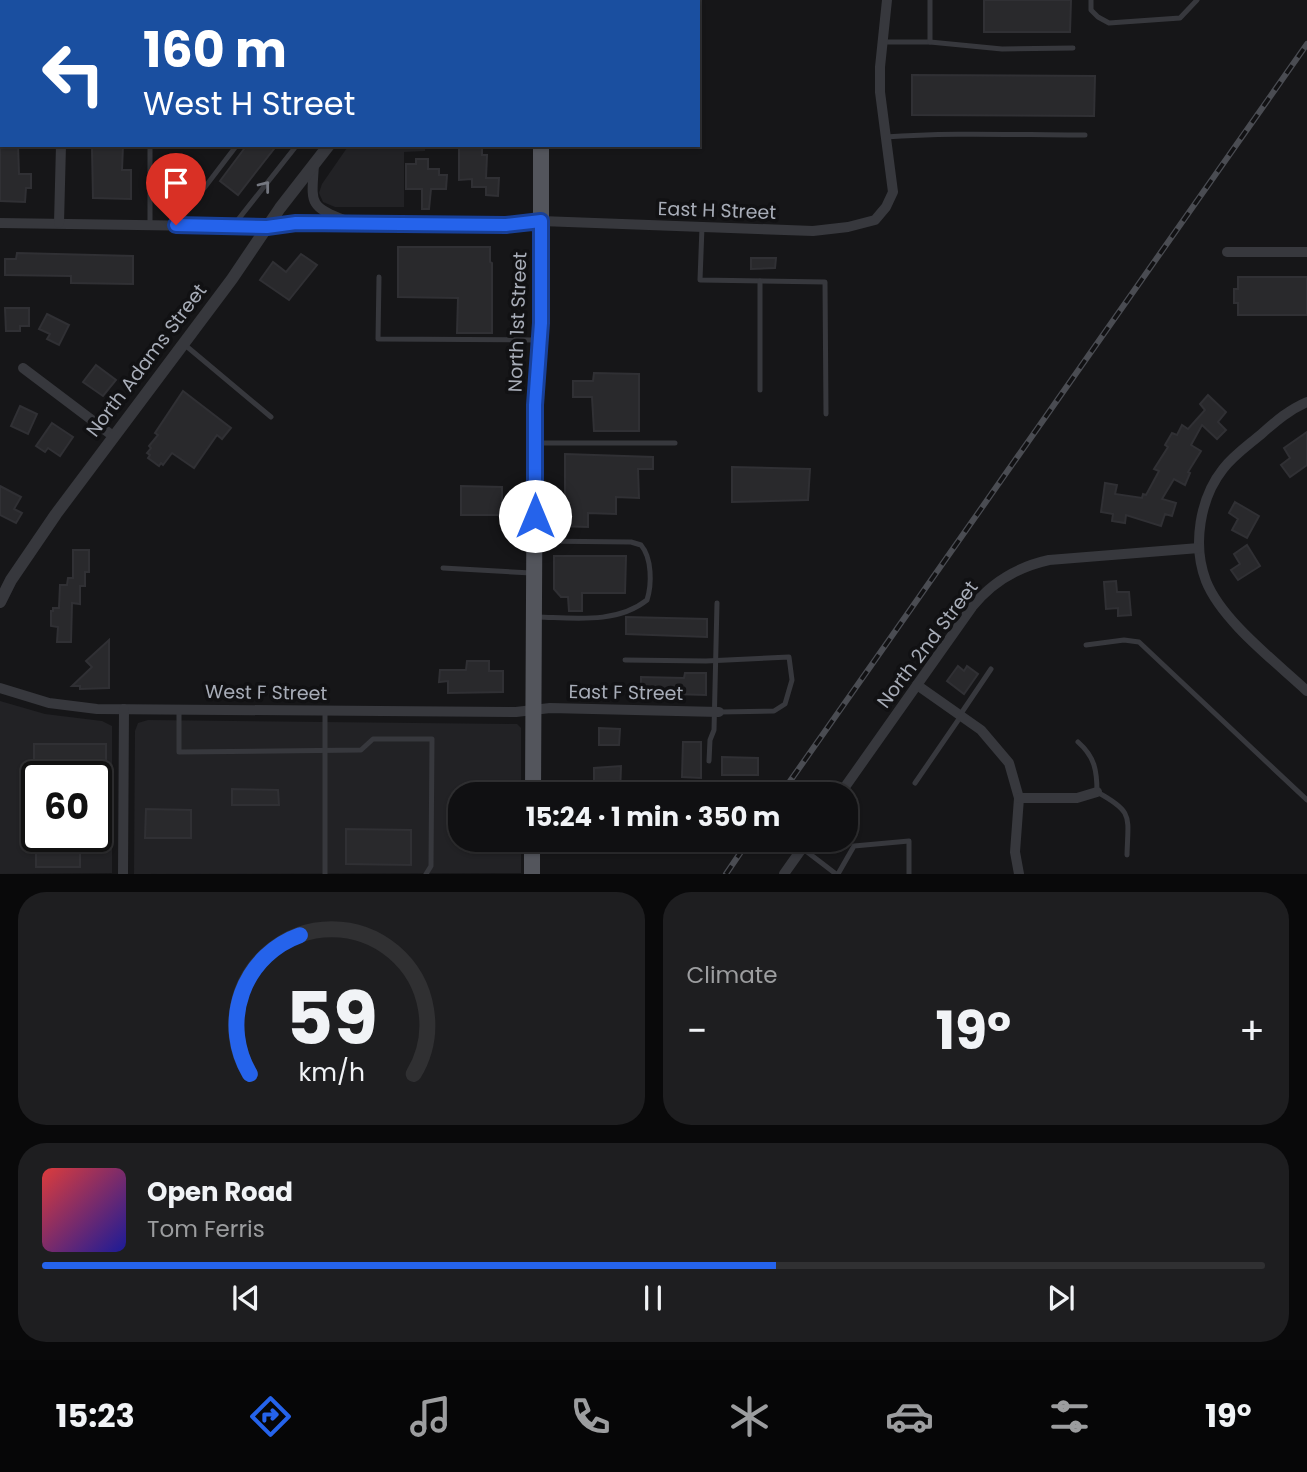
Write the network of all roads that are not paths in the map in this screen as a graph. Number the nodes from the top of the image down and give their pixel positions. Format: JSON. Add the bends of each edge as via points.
{"nodes":[{"id":1,"x":887,"y":0,"type":"edge"},
{"id":2,"x":930,"y":0,"type":"edge"},
{"id":3,"x":1091,"y":0,"type":"edge"},
{"id":4,"x":1197,"y":0,"type":"edge"},
{"id":5,"x":882,"y":42,"type":"junction"},
{"id":6,"x":930,"y":42,"type":"junction"},
{"id":7,"x":1073,"y":48,"type":"dead end"},
{"id":8,"x":1085,"y":135,"type":"dead end"},
{"id":9,"x":885,"y":136,"type":"junction"},
{"id":10,"x":61,"y":147,"type":"edge"},
{"id":11,"x":150,"y":147,"type":"edge"},
{"id":12,"x":235,"y":147,"type":"edge"},
{"id":13,"x":295,"y":147,"type":"edge"},
{"id":14,"x":327,"y":147,"type":"edge"},
{"id":15,"x":541,"y":147,"type":"edge"},
{"id":16,"x":314,"y":164,"type":"junction"},
{"id":17,"x":541,"y":221,"type":"junction"},
{"id":18,"x":0,"y":223,"type":"edge"},
{"id":19,"x":59,"y":223,"type":"junction"},
{"id":20,"x":351,"y":223,"type":"junction"},
{"id":21,"x":150,"y":224,"type":"junction"},
{"id":22,"x":176,"y":225,"type":"junction"},
{"id":23,"x":233,"y":226,"type":"junction"},
{"id":24,"x":267,"y":227,"type":"junction"},
{"id":25,"x":702,"y":227,"type":"junction"},
{"id":26,"x":1227,"y":252,"type":"dead end"},
{"id":27,"x":1307,"y":252,"type":"edge"},
{"id":28,"x":379,"y":277,"type":"dead end"},
{"id":29,"x":760,"y":281,"type":"junction"},
{"id":30,"x":540,"y":341,"type":"junction"},
{"id":31,"x":182,"y":343,"type":"junction"},
{"id":32,"x":23,"y":368,"type":"dead end"},
{"id":33,"x":760,"y":390,"type":"dead end"},
{"id":34,"x":1307,"y":402,"type":"edge"},
{"id":35,"x":826,"y":414,"type":"dead end"},
{"id":36,"x":271,"y":417,"type":"dead end"},
{"id":37,"x":113,"y":436,"type":"junction"},
{"id":38,"x":535,"y":443,"type":"junction"},
{"id":39,"x":675,"y":443,"type":"dead end"},
{"id":40,"x":534,"y":541,"type":"junction"},
{"id":41,"x":1199,"y":548,"type":"junction"},
{"id":42,"x":443,"y":568,"type":"dead end"},
{"id":43,"x":534,"y":573,"type":"junction"},
{"id":44,"x":0,"y":602,"type":"edge"},
{"id":45,"x":717,"y":603,"type":"dead end"},
{"id":46,"x":534,"y":617,"type":"junction"},
{"id":47,"x":1086,"y":645,"type":"dead end"},
{"id":48,"x":625,"y":660,"type":"dead end"},
{"id":49,"x":716,"y":660,"type":"junction"},
{"id":50,"x":991,"y":669,"type":"dead end"},
{"id":51,"x":917,"y":685,"type":"junction"},
{"id":52,"x":0,"y":688,"type":"edge"},
{"id":53,"x":1307,"y":691,"type":"edge"},
{"id":54,"x":124,"y":709,"type":"junction"},
{"id":55,"x":179,"y":709,"type":"junction"},
{"id":56,"x":325,"y":711,"type":"junction"},
{"id":57,"x":534,"y":712,"type":"junction"},
{"id":58,"x":716,"y":712,"type":"junction"},
{"id":59,"x":960,"y":715,"type":"junction"},
{"id":60,"x":1078,"y":742,"type":"dead end"},
{"id":61,"x":325,"y":751,"type":"junction"},
{"id":62,"x":709,"y":761,"type":"dead end"},
{"id":63,"x":533,"y":782,"type":"edge"},
{"id":64,"x":848,"y":782,"type":"edge"},
{"id":65,"x":915,"y":783,"type":"dead end"},
{"id":66,"x":1097,"y":792,"type":"junction"},
{"id":67,"x":1019,"y":798,"type":"junction"},
{"id":68,"x":1307,"y":800,"type":"edge"},
{"id":69,"x":532,"y":852,"type":"edge"},
{"id":70,"x":800,"y":852,"type":"edge"},
{"id":71,"x":815,"y":852,"type":"edge"},
{"id":72,"x":1127,"y":855,"type":"dead end"},
{"id":73,"x":123,"y":873,"type":"edge"},
{"id":74,"x":325,"y":873,"type":"edge"},
{"id":75,"x":426,"y":873,"type":"edge"},
{"id":76,"x":532,"y":873,"type":"edge"},
{"id":77,"x":784,"y":873,"type":"edge"},
{"id":78,"x":837,"y":873,"type":"edge"},
{"id":79,"x":909,"y":873,"type":"edge"},
{"id":80,"x":1019,"y":873,"type":"edge"}],
"edges":[{"from":1,"to":5,"type":"street"},
{"from":2,"to":6,"type":"lane"},
{"from":3,"to":4,"type":"lane","via":[[1091,10],[1109,23],[1180,18]]},
{"from":5,"to":6,"type":"lane"},
{"from":5,"to":9,"type":"street","via":[[880,92]]},
{"from":6,"to":7,"type":"lane","via":[[1002,49]]},
{"from":8,"to":9,"type":"lane"},
{"from":9,"to":25,"type":"street","name":"East H Street","via":[[892,192],[875,220],[813,231]]},
{"from":10,"to":19,"type":"street"},
{"from":11,"to":21,"type":"lane"},
{"from":12,"to":22,"type":"lane"},
{"from":23,"to":13,"type":"lane","one_way":true},
{"from":14,"to":16,"type":"street","name":"North Adams Street"},
{"from":15,"to":17,"type":"main road","name":"North 1st Street"},
{"from":16,"to":20,"type":"street","via":[[314,202],[322,211]]},
{"from":16,"to":24,"type":"street","name":"North Adams Street"},
{"from":17,"to":20,"type":"street","name":"East H Street","via":[[506,225]]},
{"from":17,"to":25,"type":"street","name":"East H Street"},
{"from":17,"to":30,"type":"main road","name":"North 1st Street"},
{"from":18,"to":19,"type":"street","name":"East H Street"},
{"from":19,"to":21,"type":"street","name":"East H Street"},
{"from":20,"to":24,"type":"street","name":"East H Street"},
{"from":21,"to":22,"type":"street","name":"East H Street"},
{"from":22,"to":23,"type":"street","name":"East H Street"},
{"from":23,"to":24,"type":"street","name":"East H Street"},
{"from":24,"to":31,"type":"street","name":"North Adams Street"},
{"from":25,"to":29,"type":"lane","via":[[700,280]]},
{"from":26,"to":27,"type":"street"},
{"from":28,"to":30,"type":"lane","via":[[378,339]]},
{"from":29,"to":33,"type":"lane"},
{"from":29,"to":35,"type":"lane","via":[[825,282]]},
{"from":30,"to":38,"type":"main road","name":"North 1st Street"},
{"from":31,"to":36,"type":"lane"},
{"from":31,"to":37,"type":"street","name":"North Adams Street"},
{"from":32,"to":37,"type":"street"},
{"from":34,"to":41,"type":"street","via":[[1286,413],[1224,467],[1201,514]]},
{"from":37,"to":44,"type":"street","name":"North Adams Street"},
{"from":38,"to":39,"type":"lane"},
{"from":38,"to":40,"type":"main road","name":"North 1st Street"},
{"from":40,"to":43,"type":"main road","name":"North 1st Street"},
{"from":40,"to":46,"type":"lane","via":[[642,545],[649,558],[649,594],[627,613]]},
{"from":41,"to":51,"type":"street","name":"North 2nd Street","via":[[1049,560],[1012,572],[978,600]]},
{"from":41,"to":53,"type":"street","via":[[1206,580],[1227,615]]},
{"from":42,"to":43,"type":"lane"},
{"from":43,"to":46,"type":"main road","name":"North 1st Street"},
{"from":45,"to":49,"type":"lane"},
{"from":46,"to":57,"type":"main road","name":"North 1st Street"},
{"from":47,"to":68,"type":"lane","via":[[1139,642]]},
{"from":48,"to":49,"type":"lane"},
{"from":49,"to":58,"type":"lane"},
{"from":49,"to":58,"type":"lane","via":[[789,657],[792,680],[785,704],[774,711]]},
{"from":50,"to":59,"type":"lane"},
{"from":51,"to":59,"type":"street"},
{"from":51,"to":64,"type":"street","name":"North 2nd Street"},
{"from":52,"to":54,"type":"street","name":"West F Street","via":[[49,703]]},
{"from":54,"to":55,"type":"street","name":"West F Street"},
{"from":54,"to":73,"type":"street"},
{"from":55,"to":56,"type":"street","name":"West F Street"},
{"from":55,"to":61,"type":"lane","via":[[179,752]]},
{"from":56,"to":57,"type":"street","name":"West F Street"},
{"from":56,"to":61,"type":"lane"},
{"from":57,"to":58,"type":"street","name":"East F Street","via":[[550,708]]},
{"from":57,"to":63,"type":"main road","name":"North 1st Street"},
{"from":58,"to":62,"type":"lane"},
{"from":59,"to":65,"type":"lane"},
{"from":59,"to":67,"type":"street","via":[[981,730],[1009,763]]},
{"from":60,"to":66,"type":"lane","via":[[1094,762]]},
{"from":61,"to":74,"type":"lane"},
{"from":61,"to":75,"type":"lane","via":[[361,750],[373,739],[432,739],[431,866]]},
{"from":66,"to":67,"type":"street","via":[[1077,798]]},
{"from":66,"to":72,"type":"lane","via":[[1127,814]]},
{"from":67,"to":80,"type":"street","via":[[1015,852]]},
{"from":69,"to":76,"type":"main road"},
{"from":70,"to":77,"type":"street"},
{"from":71,"to":78,"type":"lane"},
{"from":78,"to":79,"type":"lane","via":[[854,846],[909,841]]}]}
